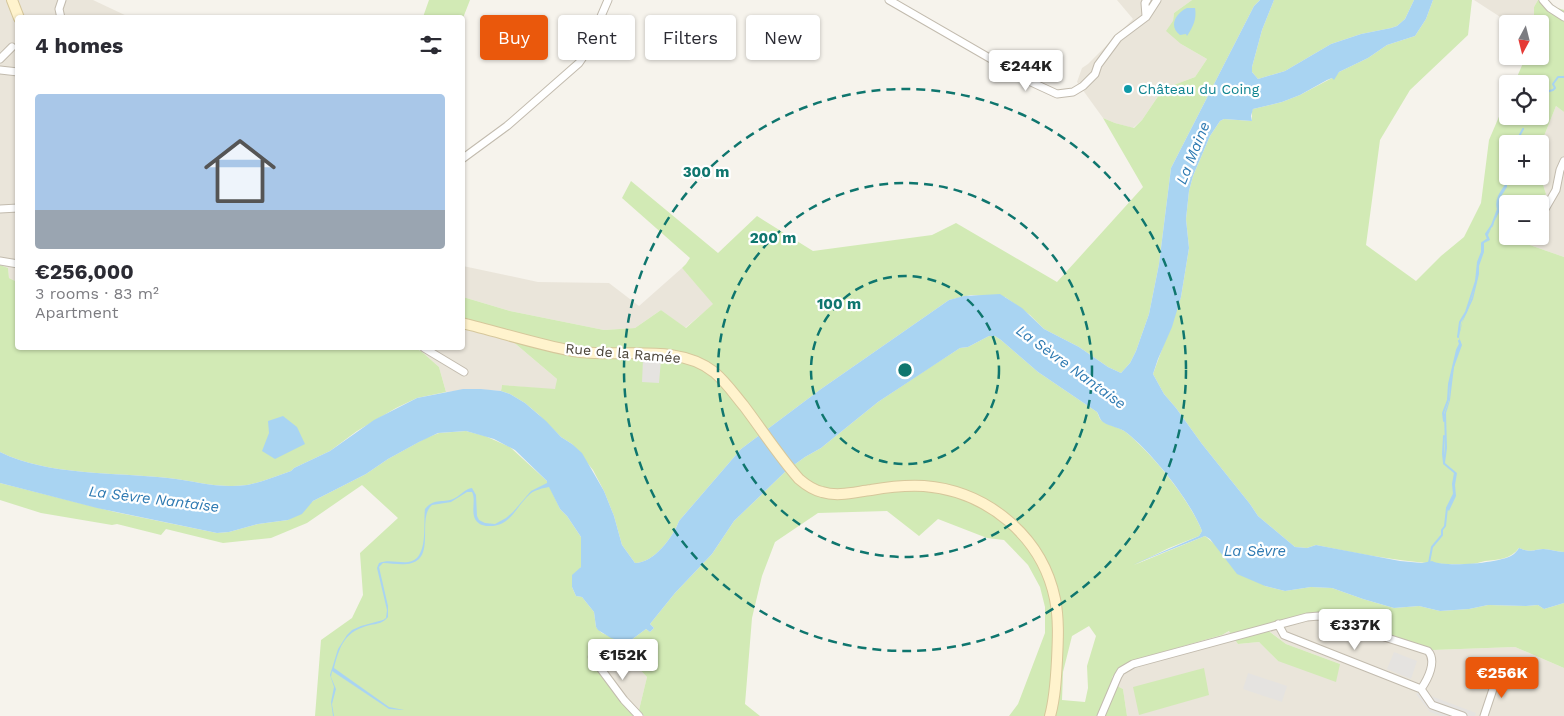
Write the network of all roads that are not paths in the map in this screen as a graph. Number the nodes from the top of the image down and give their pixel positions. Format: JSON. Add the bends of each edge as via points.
{"nodes":[{"id":1,"x":12,"y":0,"type":"edge"},
{"id":2,"x":62,"y":0,"type":"edge"},
{"id":3,"x":608,"y":0,"type":"edge"},
{"id":4,"x":888,"y":0,"type":"edge"},
{"id":5,"x":1147,"y":0,"type":"edge"},
{"id":6,"x":1157,"y":0,"type":"edge"},
{"id":7,"x":1543,"y":0,"type":"edge"},
{"id":8,"x":18,"y":15,"type":"edge"},
{"id":9,"x":60,"y":15,"type":"edge"},
{"id":10,"x":1146,"y":17,"type":"junction"},
{"id":11,"x":1564,"y":17,"type":"edge"},
{"id":12,"x":12,"y":47,"type":"dead end"},
{"id":13,"x":0,"y":60,"type":"edge"},
{"id":14,"x":0,"y":70,"type":"edge"},
{"id":15,"x":15,"y":72,"type":"edge"},
{"id":16,"x":465,"y":157,"type":"edge"},
{"id":17,"x":1564,"y":161,"type":"edge"},
{"id":18,"x":1549,"y":202,"type":"edge"},
{"id":19,"x":15,"y":208,"type":"edge"},
{"id":20,"x":0,"y":209,"type":"edge"},
{"id":21,"x":0,"y":261,"type":"edge"},
{"id":22,"x":15,"y":264,"type":"edge"},
{"id":23,"x":465,"y":324,"type":"edge"},
{"id":24,"x":427,"y":350,"type":"edge"},
{"id":25,"x":464,"y":372,"type":"dead end"},
{"id":26,"x":1278,"y":624,"type":"junction"},
{"id":27,"x":592,"y":657,"type":"dead end"},
{"id":28,"x":1498,"y":674,"type":"dead end"},
{"id":29,"x":1421,"y":689,"type":"junction"},
{"id":30,"x":639,"y":716,"type":"edge"},
{"id":31,"x":1050,"y":716,"type":"edge"},
{"id":32,"x":1101,"y":716,"type":"edge"},
{"id":33,"x":1463,"y":716,"type":"edge"},
{"id":34,"x":1484,"y":716,"type":"edge"}],
"edges":[{"from":1,"to":8,"type":"main road"},
{"from":2,"to":9,"type":"street"},
{"from":3,"to":16,"type":"street","via":[[590,47],[579,63],[507,126]]},
{"from":4,"to":10,"type":"street","via":[[1057,94],[1083,86],[1095,74],[1118,38]]},
{"from":5,"to":10,"type":"street"},
{"from":6,"to":10,"type":"street"},
{"from":7,"to":11,"type":"street"},
{"from":12,"to":13,"type":"street"},
{"from":14,"to":15,"type":"street"},
{"from":17,"to":18,"type":"street"},
{"from":19,"to":20,"type":"street"},
{"from":21,"to":22,"type":"street"},
{"from":23,"to":31,"type":"main road","name":"Rue de la Ramée","via":[[574,351],[671,355],[691,359],[723,380],[796,476],[814,489],[831,494],[923,486],[966,495],[989,506],[1017,528],[1036,552],[1056,603],[1058,648]]},
{"from":24,"to":25,"type":"street"},
{"from":26,"to":29,"type":"street","via":[[1284,635]]},
{"from":26,"to":29,"type":"street","via":[[1320,616],[1428,651],[1433,661]]},
{"from":26,"to":32,"type":"street","via":[[1133,664],[1121,671]]},
{"from":27,"to":30,"type":"street"},
{"from":28,"to":34,"type":"street"},
{"from":29,"to":33,"type":"street","via":[[1432,705]]}]}
